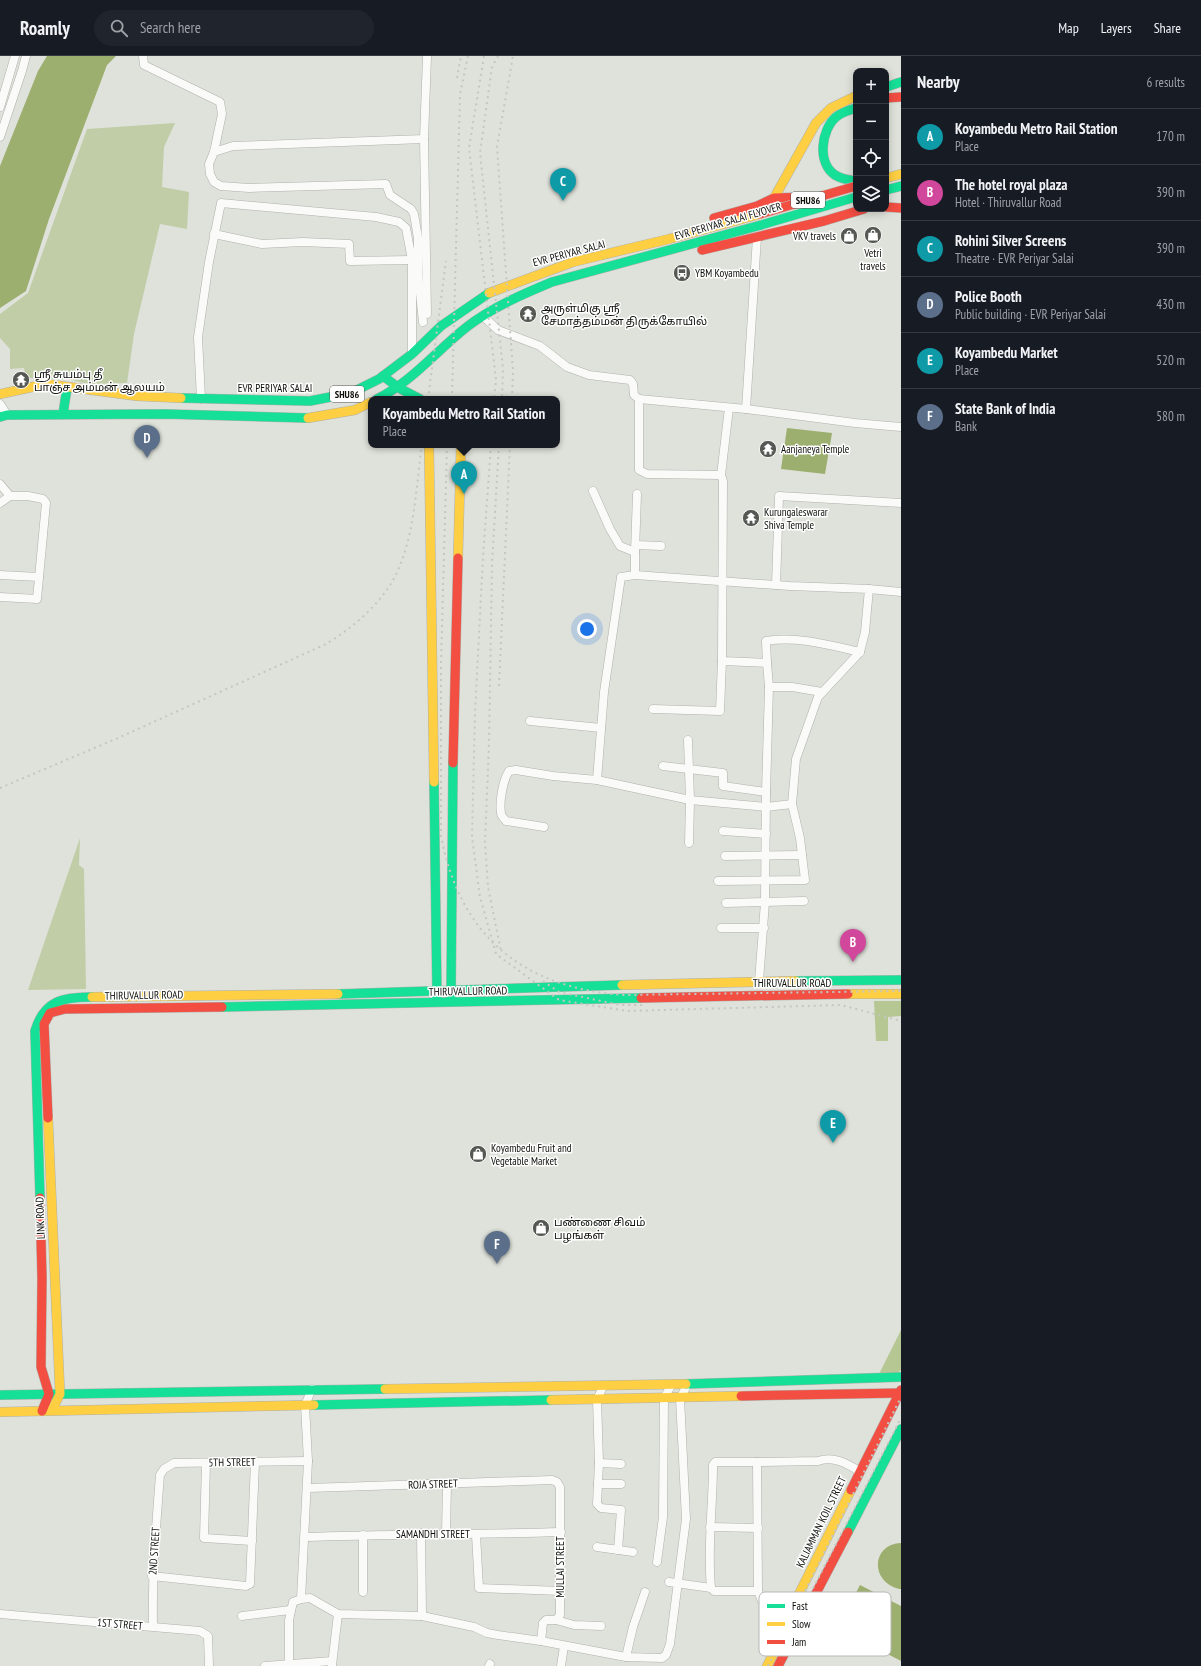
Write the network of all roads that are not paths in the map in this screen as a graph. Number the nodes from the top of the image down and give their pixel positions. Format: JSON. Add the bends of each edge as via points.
{"nodes":[{"id":1,"x":15,"y":56,"type":"edge"},
{"id":2,"x":26,"y":56,"type":"edge"},
{"id":3,"x":143,"y":56,"type":"edge"},
{"id":4,"x":428,"y":56,"type":"edge"},
{"id":5,"x":901,"y":82,"type":"edge"},
{"id":6,"x":889,"y":86,"type":"edge"},
{"id":7,"x":2,"y":91,"type":"edge"},
{"id":8,"x":853,"y":97,"type":"edge"},
{"id":9,"x":889,"y":98,"type":"edge"},
{"id":10,"x":901,"y":98,"type":"edge"},
{"id":11,"x":0,"y":107,"type":"edge"},
{"id":12,"x":853,"y":109,"type":"edge"},
{"id":13,"x":0,"y":137,"type":"edge"},
{"id":14,"x":424,"y":139,"type":"junction"},
{"id":15,"x":214,"y":152,"type":"junction"},
{"id":16,"x":901,"y":174,"type":"edge"},
{"id":17,"x":889,"y":177,"type":"edge"},
{"id":18,"x":853,"y":180,"type":"edge"},
{"id":19,"x":901,"y":186,"type":"edge"},
{"id":20,"x":853,"y":187,"type":"edge"},
{"id":21,"x":889,"y":189,"type":"edge"},
{"id":22,"x":774,"y":198,"type":"junction"},
{"id":23,"x":853,"y":198,"type":"edge"},
{"id":24,"x":889,"y":207,"type":"edge"},
{"id":25,"x":901,"y":208,"type":"edge"},
{"id":26,"x":854,"y":212,"type":"edge"},
{"id":27,"x":824,"y":221,"type":"junction"},
{"id":28,"x":214,"y":234,"type":"junction"},
{"id":29,"x":757,"y":237,"type":"junction"},
{"id":30,"x":655,"y":243,"type":"junction"},
{"id":31,"x":654,"y":255,"type":"junction"},
{"id":32,"x":412,"y":260,"type":"junction"},
{"id":33,"x":484,"y":317,"type":"junction"},
{"id":34,"x":412,"y":354,"type":"junction"},
{"id":35,"x":415,"y":372,"type":"junction"},
{"id":36,"x":383,"y":376,"type":"junction"},
{"id":37,"x":67,"y":388,"type":"junction"},
{"id":38,"x":399,"y":388,"type":"junction"},
{"id":39,"x":0,"y":394,"type":"edge"},
{"id":40,"x":383,"y":396,"type":"edge"},
{"id":41,"x":413,"y":396,"type":"edge"},
{"id":42,"x":416,"y":396,"type":"edge"},
{"id":43,"x":201,"y":399,"type":"junction"},
{"id":44,"x":639,"y":399,"type":"junction"},
{"id":45,"x":368,"y":403,"type":"edge"},
{"id":46,"x":0,"y":404,"type":"edge"},
{"id":47,"x":729,"y":408,"type":"junction"},
{"id":48,"x":368,"y":409,"type":"edge"},
{"id":49,"x":746,"y":409,"type":"junction"},
{"id":50,"x":354,"y":410,"type":"junction"},
{"id":51,"x":63,"y":414,"type":"junction"},
{"id":52,"x":4,"y":416,"type":"edge"},
{"id":53,"x":901,"y":427,"type":"edge"},
{"id":54,"x":428,"y":448,"type":"edge"},
{"id":55,"x":461,"y":448,"type":"edge"},
{"id":56,"x":721,"y":475,"type":"junction"},
{"id":57,"x":0,"y":484,"type":"edge"},
{"id":58,"x":593,"y":491,"type":"dead end"},
{"id":59,"x":637,"y":494,"type":"dead end"},
{"id":60,"x":10,"y":496,"type":"junction"},
{"id":61,"x":0,"y":503,"type":"edge"},
{"id":62,"x":901,"y":503,"type":"edge"},
{"id":63,"x":661,"y":546,"type":"dead end"},
{"id":64,"x":636,"y":548,"type":"junction"},
{"id":65,"x":0,"y":575,"type":"edge"},
{"id":66,"x":635,"y":575,"type":"junction"},
{"id":67,"x":39,"y":577,"type":"junction"},
{"id":68,"x":723,"y":581,"type":"junction"},
{"id":69,"x":776,"y":585,"type":"junction"},
{"id":70,"x":869,"y":589,"type":"junction"},
{"id":71,"x":901,"y":592,"type":"edge"},
{"id":72,"x":0,"y":597,"type":"edge"},
{"id":73,"x":860,"y":652,"type":"junction"},
{"id":74,"x":722,"y":661,"type":"junction"},
{"id":75,"x":767,"y":663,"type":"junction"},
{"id":76,"x":769,"y":687,"type":"junction"},
{"id":77,"x":822,"y":692,"type":"junction"},
{"id":78,"x":653,"y":709,"type":"dead end"},
{"id":79,"x":530,"y":721,"type":"dead end"},
{"id":80,"x":601,"y":728,"type":"junction"},
{"id":81,"x":688,"y":740,"type":"dead end"},
{"id":82,"x":664,"y":766,"type":"dead end"},
{"id":83,"x":688,"y":770,"type":"junction"},
{"id":84,"x":597,"y":780,"type":"junction"},
{"id":85,"x":766,"y":792,"type":"junction"},
{"id":86,"x":690,"y":800,"type":"junction"},
{"id":87,"x":792,"y":804,"type":"junction"},
{"id":88,"x":766,"y":806,"type":"junction"},
{"id":89,"x":544,"y":827,"type":"dead end"},
{"id":90,"x":723,"y":831,"type":"dead end"},
{"id":91,"x":766,"y":834,"type":"junction"},
{"id":92,"x":689,"y":843,"type":"dead end"},
{"id":93,"x":802,"y":855,"type":"junction"},
{"id":94,"x":725,"y":856,"type":"dead end"},
{"id":95,"x":765,"y":857,"type":"junction"},
{"id":96,"x":718,"y":880,"type":"dead end"},
{"id":97,"x":765,"y":880,"type":"junction"},
{"id":98,"x":804,"y":901,"type":"dead end"},
{"id":99,"x":765,"y":902,"type":"junction"},
{"id":100,"x":726,"y":903,"type":"dead end"},
{"id":101,"x":720,"y":928,"type":"dead end"},
{"id":102,"x":764,"y":928,"type":"junction"},
{"id":103,"x":901,"y":980,"type":"edge"},
{"id":104,"x":759,"y":981,"type":"junction"},
{"id":105,"x":450,"y":989,"type":"junction"},
{"id":106,"x":437,"y":990,"type":"junction"},
{"id":107,"x":901,"y":994,"type":"edge"},
{"id":108,"x":437,"y":1003,"type":"junction"},
{"id":109,"x":451,"y":1003,"type":"junction"},
{"id":110,"x":44,"y":1024,"type":"joint"},
{"id":111,"x":901,"y":1377,"type":"edge"},
{"id":112,"x":672,"y":1384,"type":"junction"},
{"id":113,"x":688,"y":1384,"type":"junction"},
{"id":114,"x":604,"y":1385,"type":"junction"},
{"id":115,"x":312,"y":1389,"type":"junction"},
{"id":116,"x":900,"y":1392,"type":"edge"},
{"id":117,"x":49,"y":1394,"type":"junction"},
{"id":118,"x":60,"y":1394,"type":"junction"},
{"id":119,"x":0,"y":1395,"type":"edge"},
{"id":120,"x":664,"y":1398,"type":"junction"},
{"id":121,"x":680,"y":1398,"type":"junction"},
{"id":122,"x":597,"y":1400,"type":"junction"},
{"id":123,"x":305,"y":1405,"type":"junction"},
{"id":124,"x":42,"y":1410,"type":"junction"},
{"id":125,"x":52,"y":1410,"type":"junction"},
{"id":126,"x":0,"y":1412,"type":"edge"},
{"id":127,"x":901,"y":1429,"type":"edge"},
{"id":128,"x":308,"y":1460,"type":"junction"},
{"id":129,"x":255,"y":1462,"type":"junction"},
{"id":130,"x":757,"y":1462,"type":"junction"},
{"id":131,"x":206,"y":1463,"type":"junction"},
{"id":132,"x":599,"y":1463,"type":"junction"},
{"id":133,"x":621,"y":1464,"type":"dead end"},
{"id":134,"x":859,"y":1471,"type":"junction"},
{"id":135,"x":160,"y":1476,"type":"joint"},
{"id":136,"x":557,"y":1482,"type":"joint"},
{"id":137,"x":447,"y":1484,"type":"junction"},
{"id":138,"x":598,"y":1484,"type":"junction"},
{"id":139,"x":621,"y":1484,"type":"dead end"},
{"id":140,"x":308,"y":1488,"type":"junction"},
{"id":141,"x":710,"y":1527,"type":"junction"},
{"id":142,"x":758,"y":1528,"type":"junction"},
{"id":143,"x":561,"y":1532,"type":"junction"},
{"id":144,"x":421,"y":1533,"type":"junction"},
{"id":145,"x":446,"y":1533,"type":"junction"},
{"id":146,"x":476,"y":1534,"type":"junction"},
{"id":147,"x":363,"y":1535,"type":"junction"},
{"id":148,"x":305,"y":1537,"type":"junction"},
{"id":149,"x":252,"y":1541,"type":"junction"},
{"id":150,"x":597,"y":1547,"type":"dead end"},
{"id":151,"x":618,"y":1550,"type":"junction"},
{"id":152,"x":633,"y":1552,"type":"dead end"},
{"id":153,"x":657,"y":1562,"type":"dead end"},
{"id":154,"x":152,"y":1576,"type":"junction"},
{"id":155,"x":669,"y":1582,"type":"dead end"},
{"id":156,"x":679,"y":1584,"type":"junction"},
{"id":157,"x":711,"y":1588,"type":"junction"},
{"id":158,"x":561,"y":1591,"type":"junction"},
{"id":159,"x":758,"y":1591,"type":"joint"},
{"id":160,"x":364,"y":1592,"type":"dead end"},
{"id":161,"x":645,"y":1592,"type":"dead end"},
{"id":162,"x":800,"y":1592,"type":"edge"},
{"id":163,"x":816,"y":1592,"type":"edge"},
{"id":164,"x":301,"y":1599,"type":"junction"},
{"id":165,"x":290,"y":1610,"type":"junction"},
{"id":166,"x":0,"y":1614,"type":"edge"},
{"id":167,"x":338,"y":1614,"type":"junction"},
{"id":168,"x":242,"y":1616,"type":"dead end"},
{"id":169,"x":422,"y":1616,"type":"junction"},
{"id":170,"x":556,"y":1620,"type":"junction"},
{"id":171,"x":153,"y":1626,"type":"junction"},
{"id":172,"x":601,"y":1626,"type":"dead end"},
{"id":173,"x":542,"y":1640,"type":"junction"},
{"id":174,"x":564,"y":1646,"type":"junction"},
{"id":175,"x":772,"y":1656,"type":"edge"},
{"id":176,"x":783,"y":1656,"type":"edge"},
{"id":177,"x":626,"y":1657,"type":"junction"},
{"id":178,"x":289,"y":1664,"type":"junction"},
{"id":179,"x":332,"y":1664,"type":"edge"},
{"id":180,"x":209,"y":1666,"type":"edge"},
{"id":181,"x":265,"y":1666,"type":"edge"},
{"id":182,"x":561,"y":1666,"type":"edge"},
{"id":183,"x":767,"y":1666,"type":"edge"},
{"id":184,"x":778,"y":1666,"type":"edge"}],
"edges":[{"from":1,"to":7,"type":"street"},
{"from":2,"to":13,"type":"street"},
{"from":3,"to":15,"type":"street","via":[[144,65],[220,102],[222,114]]},
{"from":4,"to":14,"type":"street"},
{"from":5,"to":6,"type":"street"},
{"from":7,"to":11,"type":"street"},
{"from":8,"to":22,"type":"street","via":[[831,107],[820,117],[809,132]]},
{"from":9,"to":10,"type":"street"},
{"from":12,"to":18,"type":"street","via":[[834,119],[826,131],[824,143],[827,167],[835,176]]},
{"from":14,"to":15,"type":"street","via":[[233,146]]},
{"from":14,"to":15,"type":"street","via":[[425,319],[418,274],[418,238],[414,214],[411,209],[390,195],[386,184],[249,188],[221,186],[214,182],[210,174],[209,164]]},
{"from":16,"to":17,"type":"street"},
{"from":19,"to":21,"type":"street"},
{"from":20,"to":30,"type":"street","name":"EVR PERIYAR SALAI FLYOVER","number":"SHU86","bridge":true},
{"from":22,"to":27,"type":"street","via":[[808,198],[817,204]]},
{"from":22,"to":30,"type":"street","via":[[757,206],[666,232]]},
{"from":23,"to":31,"type":"street","name":"EVR PERIYAR SALAI FLYOVER","number":"SHU86","bridge":true},
{"from":24,"to":25,"type":"street"},
{"from":26,"to":27,"type":"street"},
{"from":27,"to":29,"type":"street"},
{"from":28,"to":32,"type":"street","via":[[262,244],[349,244],[350,261]]},
{"from":28,"to":32,"type":"street","via":[[221,203],[376,217],[399,222],[406,228]]},
{"from":28,"to":43,"type":"street","via":[[198,337]]},
{"from":29,"to":31,"type":"street","via":[[672,257]]},
{"from":29,"to":49,"type":"street"},
{"from":30,"to":34,"type":"street","name":"EVR PERIYAR SALAI","number":"SHU86","via":[[574,262],[502,287],[482,297],[441,326]]},
{"from":31,"to":33,"type":"street","number":"SHU86","via":[[552,282],[502,305]]},
{"from":32,"to":34,"type":"street"},
{"from":33,"to":35,"type":"street","number":"SHU86","via":[[469,326]]},
{"from":33,"to":44,"type":"street","via":[[498,330],[540,346],[567,367],[589,375],[630,380],[634,395]]},
{"from":34,"to":36,"type":"street","name":"EVR PERIYAR SALAI","number":"SHU86"},
{"from":35,"to":38,"type":"street","number":"SHU86"},
{"from":35,"to":42,"type":"street","via":[[413,388]]},
{"from":36,"to":38,"type":"street"},
{"from":36,"to":43,"type":"street","name":"EVR PERIYAR SALAI","number":"SHU86","via":[[351,393],[310,401]]},
{"from":37,"to":39,"type":"street","name":"EVR PERIYAR SALAI","number":"SHU86","via":[[46,384]]},
{"from":37,"to":43,"type":"street","name":"EVR PERIYAR SALAI","number":"SHU86","via":[[137,396]]},
{"from":37,"to":51,"type":"street"},
{"from":38,"to":40,"type":"street","number":"SHU86"},
{"from":38,"to":41,"type":"street"},
{"from":44,"to":47,"type":"street"},
{"from":44,"to":56,"type":"street","via":[[639,470],[647,474]]},
{"from":45,"to":50,"type":"street","number":"SHU86"},
{"from":46,"to":52,"type":"street"},
{"from":47,"to":49,"type":"street"},
{"from":47,"to":56,"type":"street"},
{"from":48,"to":50,"type":"street"},
{"from":49,"to":53,"type":"street"},
{"from":50,"to":51,"type":"street","number":"SHU86","via":[[305,419],[165,414]]},
{"from":51,"to":52,"type":"street","number":"SHU86"},
{"from":54,"to":106,"type":"street"},
{"from":55,"to":105,"type":"street","via":[[450,838]]},
{"from":56,"to":68,"type":"street"},
{"from":57,"to":60,"type":"street"},
{"from":58,"to":64,"type":"street","via":[[620,546]]},
{"from":59,"to":64,"type":"street"},
{"from":60,"to":61,"type":"street"},
{"from":60,"to":67,"type":"street","via":[[28,496],[46,502]]},
{"from":62,"to":69,"type":"street","via":[[779,496]]},
{"from":63,"to":64,"type":"street"},
{"from":64,"to":66,"type":"street"},
{"from":65,"to":67,"type":"street"},
{"from":66,"to":68,"type":"street"},
{"from":66,"to":80,"type":"street","via":[[621,577]]},
{"from":67,"to":72,"type":"street","via":[[36,599]]},
{"from":68,"to":69,"type":"street"},
{"from":68,"to":74,"type":"street"},
{"from":69,"to":70,"type":"street"},
{"from":70,"to":71,"type":"street"},
{"from":70,"to":73,"type":"street","via":[[865,632]]},
{"from":73,"to":75,"type":"street","via":[[802,640],[766,641]]},
{"from":73,"to":77,"type":"street"},
{"from":74,"to":75,"type":"street"},
{"from":74,"to":78,"type":"street","via":[[720,711]]},
{"from":75,"to":76,"type":"street"},
{"from":76,"to":77,"type":"street","via":[[792,687]]},
{"from":76,"to":85,"type":"street"},
{"from":77,"to":87,"type":"street","via":[[796,759]]},
{"from":79,"to":80,"type":"street"},
{"from":80,"to":84,"type":"street"},
{"from":81,"to":83,"type":"street"},
{"from":82,"to":83,"type":"street"},
{"from":83,"to":85,"type":"street","via":[[723,773],[723,786]]},
{"from":83,"to":86,"type":"street"},
{"from":84,"to":86,"type":"street"},
{"from":84,"to":89,"type":"street","via":[[509,771],[503,793],[502,817]]},
{"from":85,"to":88,"type":"street"},
{"from":86,"to":88,"type":"street"},
{"from":86,"to":92,"type":"street"},
{"from":87,"to":88,"type":"street"},
{"from":87,"to":93,"type":"street"},
{"from":88,"to":91,"type":"street"},
{"from":90,"to":91,"type":"street"},
{"from":91,"to":95,"type":"street"},
{"from":93,"to":95,"type":"street"},
{"from":93,"to":97,"type":"street","via":[[805,880]]},
{"from":94,"to":95,"type":"street"},
{"from":95,"to":97,"type":"street"},
{"from":96,"to":97,"type":"street"},
{"from":97,"to":99,"type":"street"},
{"from":98,"to":99,"type":"street"},
{"from":99,"to":100,"type":"street"},
{"from":99,"to":102,"type":"street"},
{"from":101,"to":102,"type":"street"},
{"from":102,"to":104,"type":"street"},
{"from":103,"to":104,"type":"street"},
{"from":104,"to":105,"type":"street"},
{"from":105,"to":106,"type":"street"},
{"from":105,"to":109,"type":"street"},
{"from":106,"to":108,"type":"street"},
{"from":106,"to":117,"type":"street","via":[[86,997],[48,1005],[42,1010],[35,1031],[42,1262],[41,1367]]},
{"from":107,"to":109,"type":"street","name":"THIRUVALLUR ROAD","via":[[789,994]]},
{"from":108,"to":109,"type":"street","name":"THIRUVALLUR ROAD"},
{"from":108,"to":110,"type":"street","name":"THIRUVALLUR ROAD","via":[[65,1009],[50,1012]]},
{"from":110,"to":118,"type":"street","name":"LINK ROAD"},
{"from":111,"to":113,"type":"street"},
{"from":112,"to":113,"type":"street"},
{"from":112,"to":114,"type":"street"},
{"from":112,"to":120,"type":"street"},
{"from":113,"to":121,"type":"street"},
{"from":114,"to":115,"type":"street"},
{"from":114,"to":122,"type":"street"},
{"from":115,"to":118,"type":"street"},
{"from":115,"to":123,"type":"street"},
{"from":116,"to":121,"type":"street"},
{"from":116,"to":134,"type":"street","name":"KALIAMMAN KOIL STREET"},
{"from":117,"to":118,"type":"street"},
{"from":117,"to":119,"type":"street"},
{"from":117,"to":124,"type":"street"},
{"from":118,"to":125,"type":"street","name":"LINK ROAD"},
{"from":120,"to":121,"type":"street"},
{"from":120,"to":122,"type":"street"},
{"from":120,"to":153,"type":"street","via":[[663,1517]]},
{"from":121,"to":156,"type":"street","via":[[686,1519]]},
{"from":122,"to":123,"type":"street"},
{"from":122,"to":132,"type":"street"},
{"from":123,"to":125,"type":"street"},
{"from":123,"to":128,"type":"street"},
{"from":124,"to":125,"type":"street"},
{"from":124,"to":126,"type":"street"},
{"from":127,"to":163,"type":"street"},
{"from":128,"to":129,"type":"street","name":"5TH STREET"},
{"from":128,"to":140,"type":"street"},
{"from":129,"to":131,"type":"street","name":"5TH STREET"},
{"from":129,"to":149,"type":"street"},
{"from":130,"to":134,"type":"street","via":[[840,1460]]},
{"from":130,"to":141,"type":"street","via":[[713,1464]]},
{"from":130,"to":142,"type":"street"},
{"from":131,"to":135,"type":"street","name":"5TH STREET","via":[[174,1463],[164,1469]]},
{"from":131,"to":149,"type":"street","via":[[204,1538]]},
{"from":132,"to":133,"type":"street"},
{"from":132,"to":138,"type":"street"},
{"from":134,"to":162,"type":"street","name":"KALIAMMAN KOIL STREET"},
{"from":135,"to":154,"type":"street","name":"2ND STREET"},
{"from":136,"to":137,"type":"street","name":"ROJA STREET","via":[[552,1480]]},
{"from":136,"to":143,"type":"street","name":"MULLAI STREET","via":[[560,1487]]},
{"from":137,"to":140,"type":"street","name":"ROJA STREET"},
{"from":137,"to":145,"type":"street"},
{"from":138,"to":139,"type":"street"},
{"from":138,"to":151,"type":"street","via":[[598,1506],[621,1510]]},
{"from":140,"to":148,"type":"street"},
{"from":141,"to":142,"type":"street"},
{"from":141,"to":157,"type":"street"},
{"from":142,"to":159,"type":"street"},
{"from":143,"to":146,"type":"street","name":"SAMANDHI STREET"},
{"from":143,"to":158,"type":"street","name":"MULLAI STREET"},
{"from":144,"to":145,"type":"street","name":"SAMANDHI STREET"},
{"from":144,"to":147,"type":"street","name":"SAMANDHI STREET"},
{"from":144,"to":169,"type":"street"},
{"from":145,"to":146,"type":"street","name":"SAMANDHI STREET"},
{"from":146,"to":158,"type":"street","via":[[478,1587]]},
{"from":147,"to":148,"type":"street","name":"SAMANDHI STREET"},
{"from":147,"to":160,"type":"street"},
{"from":148,"to":164,"type":"street"},
{"from":149,"to":154,"type":"street","via":[[251,1581],[248,1585]]},
{"from":150,"to":151,"type":"street"},
{"from":151,"to":152,"type":"street"},
{"from":154,"to":171,"type":"street","name":"2ND STREET"},
{"from":155,"to":156,"type":"street"},
{"from":156,"to":157,"type":"street"},
{"from":156,"to":177,"type":"street","via":[[666,1656]]},
{"from":157,"to":159,"type":"street","via":[[717,1591]]},
{"from":158,"to":170,"type":"street","name":"MULLAI STREET","via":[[560,1615]]},
{"from":161,"to":177,"type":"street"},
{"from":164,"to":165,"type":"street","via":[[293,1602]]},
{"from":164,"to":167,"type":"street","via":[[310,1598]]},
{"from":165,"to":168,"type":"street"},
{"from":165,"to":178,"type":"street"},
{"from":166,"to":171,"type":"street","name":"1ST STREET"},
{"from":167,"to":169,"type":"street"},
{"from":167,"to":179,"type":"street"},
{"from":169,"to":173,"type":"street","via":[[474,1627],[487,1633]]},
{"from":170,"to":172,"type":"street","via":[[574,1625]]},
{"from":170,"to":173,"type":"street","via":[[546,1620],[543,1623]]},
{"from":171,"to":180,"type":"street","name":"1ST STREET","via":[[207,1634]]},
{"from":173,"to":174,"type":"street"},
{"from":174,"to":177,"type":"street"},
{"from":174,"to":182,"type":"street"},
{"from":175,"to":183,"type":"street","name":"KALIAMMAN KOIL STREET"},
{"from":176,"to":184,"type":"street"},
{"from":178,"to":179,"type":"street"},
{"from":178,"to":181,"type":"street"}]}
